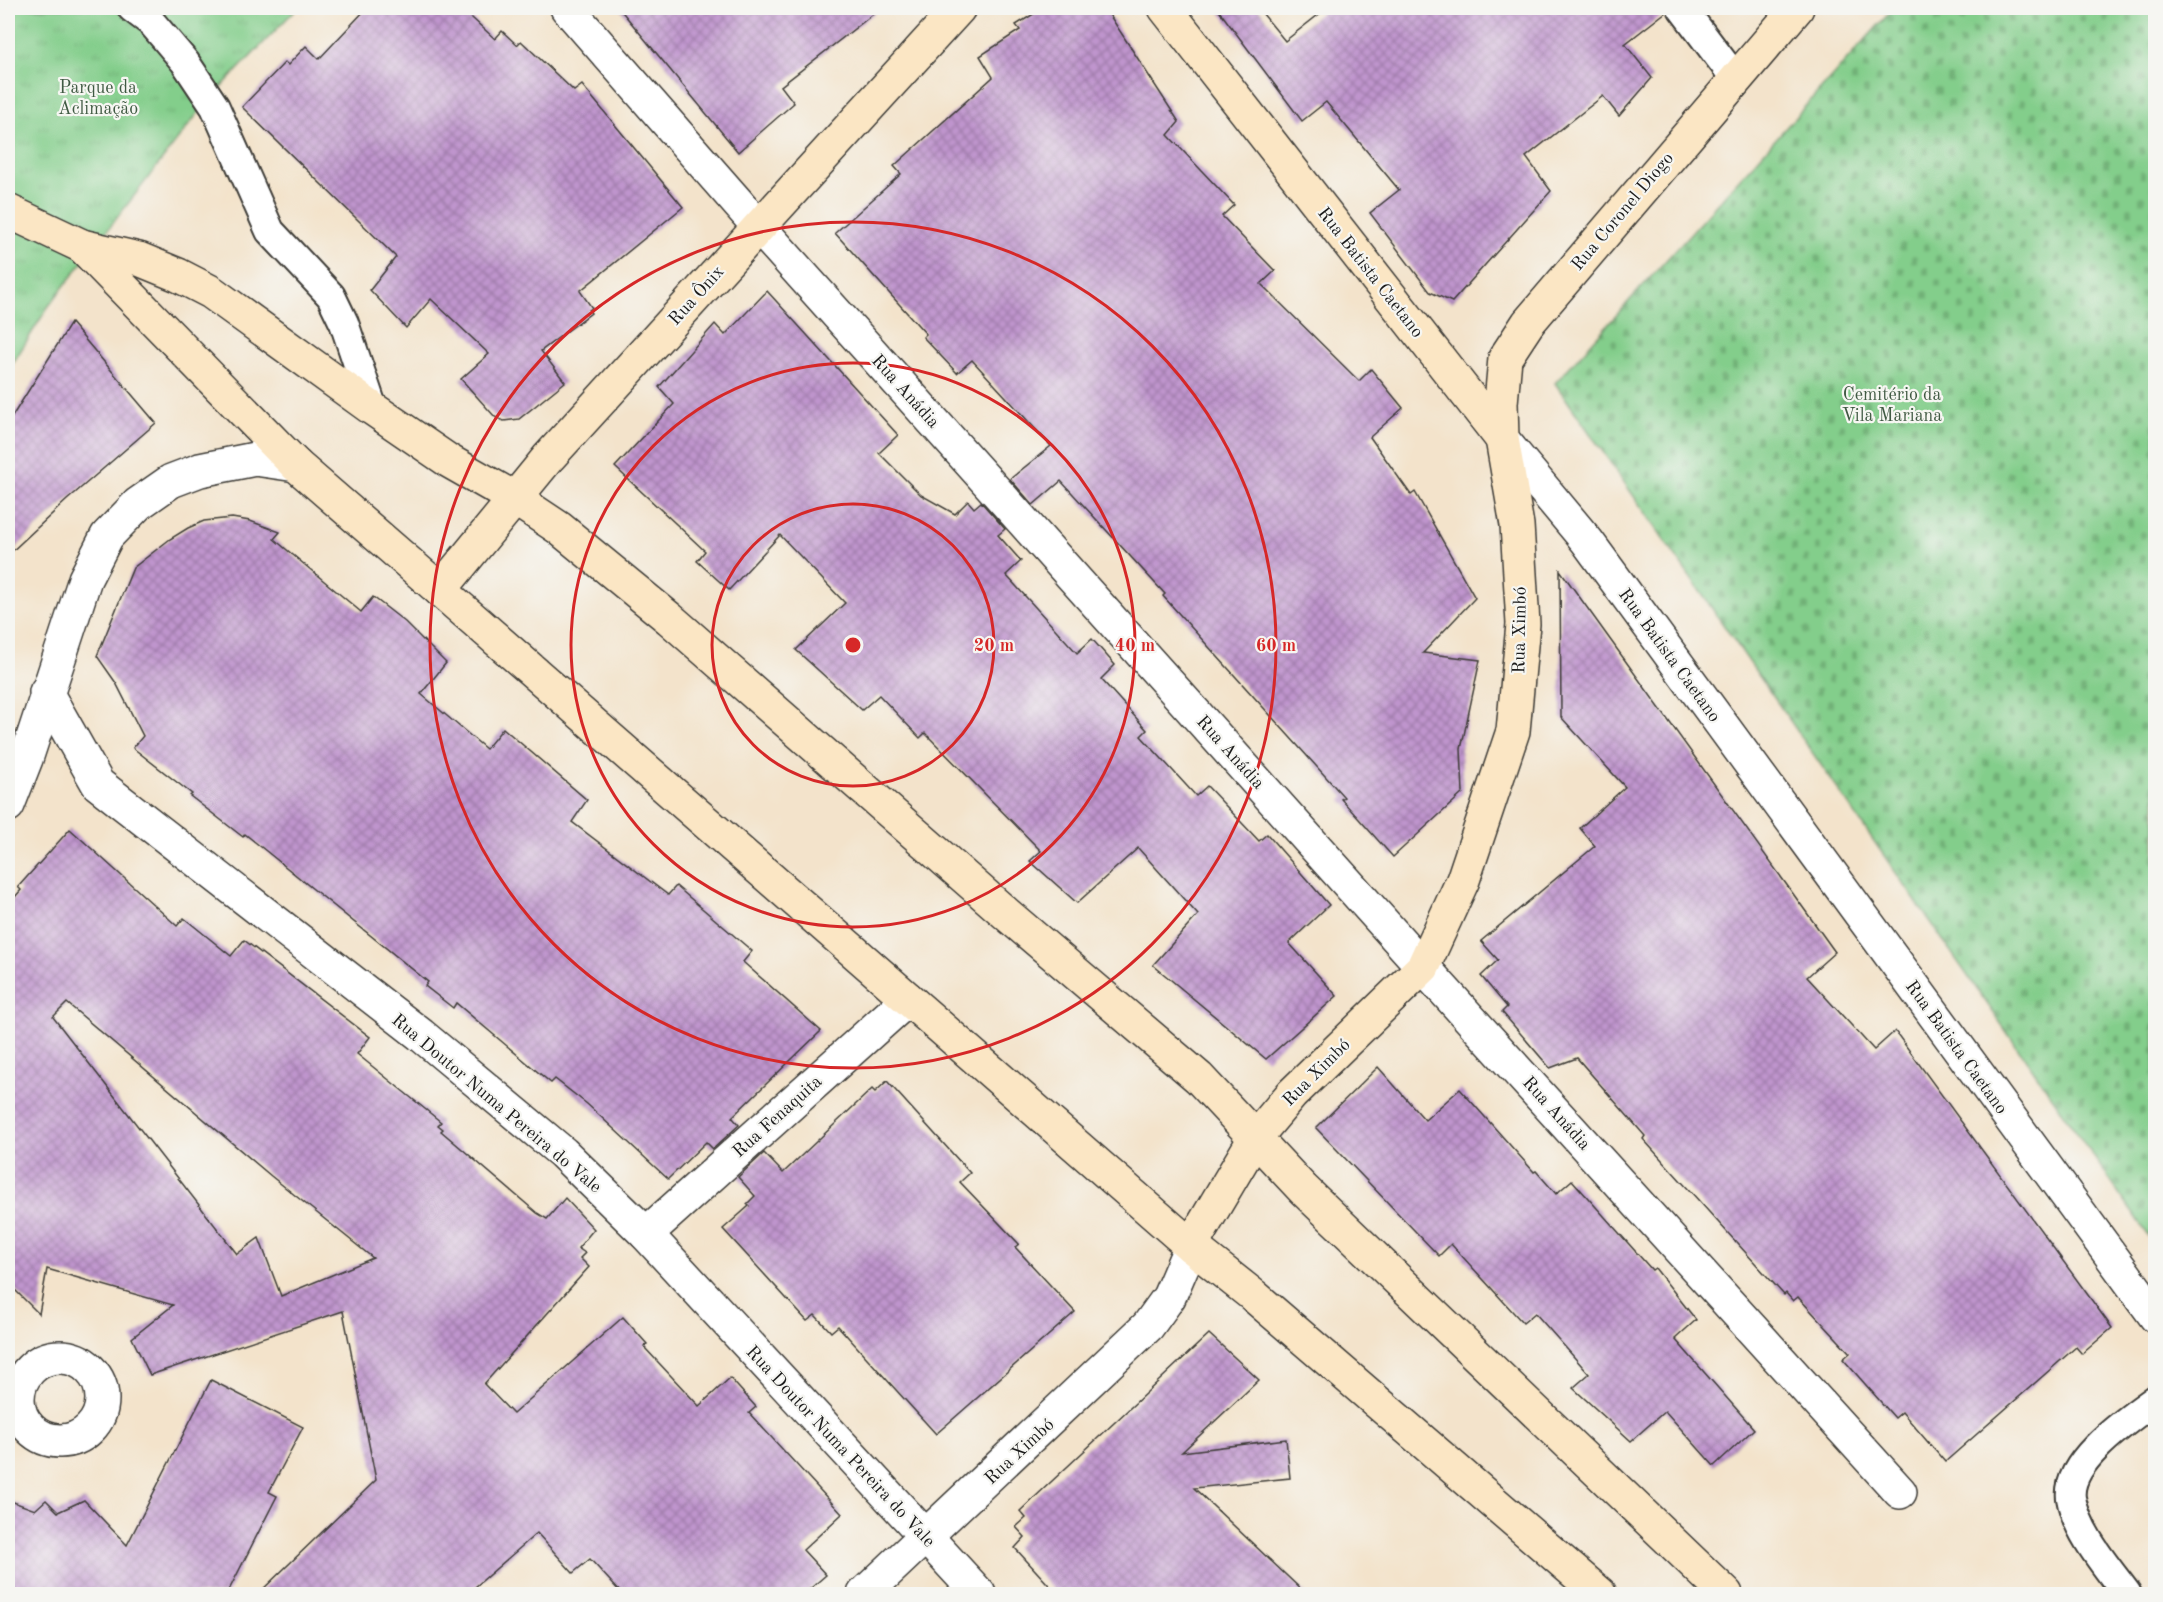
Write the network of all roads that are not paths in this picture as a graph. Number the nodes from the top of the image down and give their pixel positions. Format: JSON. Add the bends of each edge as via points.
{"nodes":[{"id":1,"x":132,"y":8,"type":"edge"},
{"id":2,"x":567,"y":8,"type":"edge"},
{"id":3,"x":959,"y":8,"type":"edge"},
{"id":4,"x":1165,"y":8,"type":"edge"},
{"id":5,"x":1682,"y":8,"type":"edge"},
{"id":6,"x":1797,"y":8,"type":"edge"},
{"id":7,"x":1735,"y":78,"type":"junction"},
{"id":8,"x":8,"y":211,"type":"edge"},
{"id":9,"x":758,"y":226,"type":"junction"},
{"id":10,"x":82,"y":246,"type":"junction"},
{"id":11,"x":373,"y":409,"type":"junction"},
{"id":12,"x":1502,"y":439,"type":"junction"},
{"id":13,"x":296,"y":465,"type":"junction"},
{"id":14,"x":514,"y":498,"type":"junction"},
{"id":15,"x":441,"y":590,"type":"junction"},
{"id":16,"x":46,"y":692,"type":"junction"},
{"id":17,"x":8,"y":805,"type":"edge"},
{"id":18,"x":1423,"y":967,"type":"junction"},
{"id":19,"x":908,"y":999,"type":"junction"},
{"id":20,"x":1255,"y":1138,"type":"junction"},
{"id":21,"x":646,"y":1234,"type":"junction"},
{"id":22,"x":1191,"y":1246,"type":"junction"},
{"id":23,"x":2156,"y":1317,"type":"edge"},
{"id":24,"x":2156,"y":1400,"type":"edge"},
{"id":25,"x":1900,"y":1492,"type":"dead end"},
{"id":26,"x":927,"y":1538,"type":"junction"},
{"id":27,"x":864,"y":1594,"type":"edge"},
{"id":28,"x":979,"y":1594,"type":"edge"},
{"id":29,"x":1600,"y":1594,"type":"edge"},
{"id":30,"x":1726,"y":1594,"type":"edge"},
{"id":31,"x":2127,"y":1594,"type":"edge"}],
"edges":[{"from":1,"to":11,"type":"lane","via":[[152,23],[185,62],[214,107],[270,231],[331,296],[344,322]]},
{"from":2,"to":9,"type":"street","name":"Rua Anádia"},
{"from":3,"to":9,"type":"street","name":"Rua Ônix"},
{"from":4,"to":12,"type":"street","name":"Rua Batista Caetano"},
{"from":5,"to":7,"type":"lane"},
{"from":6,"to":7,"type":"street","name":"Rua Coronel Diogo"},
{"from":7,"to":12,"type":"street","name":"Rua Coronel Diogo","via":[[1528,323],[1505,358]]},
{"from":8,"to":10,"type":"street"},
{"from":9,"to":14,"type":"street","name":"Rua Ônix"},
{"from":9,"to":18,"type":"street","name":"Rua Anádia"},
{"from":10,"to":11,"type":"street","via":[[139,259],[211,292]]},
{"from":10,"to":13,"type":"street"},
{"from":11,"to":14,"type":"street","via":[[449,461]]},
{"from":12,"to":18,"type":"street","name":"Rua Ximbó","via":[[1517,525],[1523,624],[1513,731],[1463,880]]},
{"from":12,"to":23,"type":"street","name":"Rua Batista Caetano","via":[[1587,541]]},
{"from":13,"to":15,"type":"street"},
{"from":13,"to":16,"type":"street","via":[[255,459],[200,470],[171,481],[138,504],[107,536],[85,579]]},
{"from":14,"to":15,"type":"street","name":"Rua Ônix"},
{"from":14,"to":20,"type":"street","via":[[559,528],[670,619],[1199,1078]]},
{"from":15,"to":19,"type":"street"},
{"from":16,"to":17,"type":"street"},
{"from":16,"to":21,"type":"street","name":"Rua Doutor Numa Pereira do Vale","via":[[98,784],[421,1035],[563,1154]]},
{"from":18,"to":20,"type":"street","name":"Rua Ximbó","via":[[1292,1094]]},
{"from":18,"to":25,"type":"street","name":"Rua Anádia"},
{"from":19,"to":21,"type":"street","name":"Rua Fenaquita"},
{"from":19,"to":22,"type":"street"},
{"from":20,"to":22,"type":"street","name":"Rua Ximbó"},
{"from":20,"to":30,"type":"street","via":[[1303,1189]]},
{"from":21,"to":26,"type":"street","name":"Rua Doutor Numa Pereira do Vale"},
{"from":22,"to":26,"type":"street","name":"Rua Ximbó","via":[[1169,1297],[1148,1326]]},
{"from":22,"to":29,"type":"street"},
{"from":24,"to":31,"type":"lane","via":[[2092,1451],[2075,1475],[2071,1497],[2090,1541]]},
{"from":26,"to":27,"type":"street","name":"Rua Ximbó"},
{"from":26,"to":28,"type":"street","name":"Rua Doutor Numa Pereira do Vale"}]}
